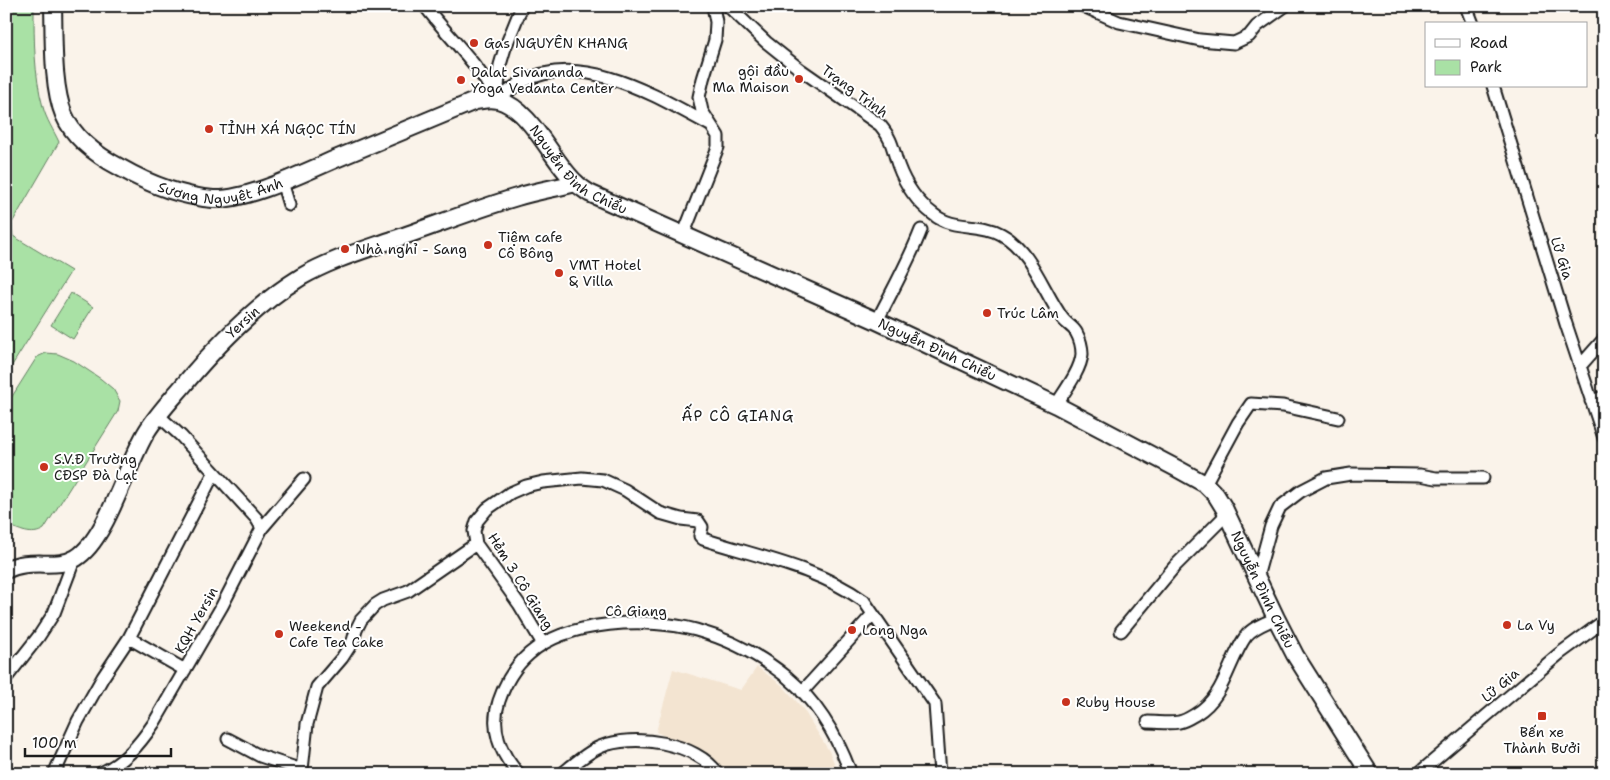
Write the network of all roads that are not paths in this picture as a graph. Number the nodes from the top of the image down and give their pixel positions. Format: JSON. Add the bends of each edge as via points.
{"nodes":[{"id":1,"x":53,"y":6,"type":"edge"},
{"id":2,"x":425,"y":6,"type":"edge"},
{"id":3,"x":522,"y":6,"type":"edge"},
{"id":4,"x":713,"y":6,"type":"edge"},
{"id":5,"x":728,"y":6,"type":"edge"},
{"id":6,"x":1083,"y":6,"type":"edge"},
{"id":7,"x":1285,"y":6,"type":"edge"},
{"id":8,"x":1466,"y":6,"type":"edge"},
{"id":9,"x":1472,"y":22,"type":"edge"},
{"id":10,"x":1494,"y":88,"type":"edge"},
{"id":11,"x":497,"y":100,"type":"junction"},
{"id":12,"x":712,"y":126,"type":"junction"},
{"id":13,"x":282,"y":182,"type":"junction"},
{"id":14,"x":576,"y":183,"type":"junction"},
{"id":15,"x":289,"y":204,"type":"dead end"},
{"id":16,"x":921,"y":230,"type":"dead end"},
{"id":17,"x":684,"y":234,"type":"junction"},
{"id":18,"x":877,"y":321,"type":"junction"},
{"id":19,"x":1604,"y":339,"type":"edge"},
{"id":20,"x":1581,"y":365,"type":"junction"},
{"id":21,"x":1604,"y":397,"type":"edge"},
{"id":22,"x":1590,"y":401,"type":"junction"},
{"id":23,"x":1056,"y":405,"type":"junction"},
{"id":24,"x":158,"y":415,"type":"junction"},
{"id":25,"x":1338,"y":418,"type":"dead end"},
{"id":26,"x":1604,"y":438,"type":"edge"},
{"id":27,"x":214,"y":473,"type":"junction"},
{"id":28,"x":1483,"y":478,"type":"dead end"},
{"id":29,"x":304,"y":479,"type":"dead end"},
{"id":30,"x":1205,"y":484,"type":"junction"},
{"id":31,"x":1227,"y":514,"type":"junction"},
{"id":32,"x":262,"y":528,"type":"junction"},
{"id":33,"x":476,"y":544,"type":"junction"},
{"id":34,"x":74,"y":560,"type":"junction"},
{"id":35,"x":6,"y":570,"type":"edge"},
{"id":36,"x":1257,"y":577,"type":"junction"},
{"id":37,"x":874,"y":614,"type":"junction"},
{"id":38,"x":1276,"y":618,"type":"junction"},
{"id":39,"x":1604,"y":621,"type":"edge"},
{"id":40,"x":1122,"y":631,"type":"dead end"},
{"id":41,"x":129,"y":638,"type":"junction"},
{"id":42,"x":543,"y":644,"type":"junction"},
{"id":43,"x":185,"y":670,"type":"junction"},
{"id":44,"x":6,"y":678,"type":"edge"},
{"id":45,"x":802,"y":692,"type":"junction"},
{"id":46,"x":1148,"y":722,"type":"dead end"},
{"id":47,"x":228,"y":739,"type":"dead end"},
{"id":48,"x":54,"y":774,"type":"edge"},
{"id":49,"x":99,"y":774,"type":"edge"},
{"id":50,"x":519,"y":774,"type":"edge"},
{"id":51,"x":562,"y":774,"type":"edge"},
{"id":52,"x":718,"y":774,"type":"edge"},
{"id":53,"x":851,"y":774,"type":"edge"},
{"id":54,"x":940,"y":774,"type":"edge"},
{"id":55,"x":1370,"y":774,"type":"edge"},
{"id":56,"x":1418,"y":774,"type":"edge"}],
"edges":[{"from":1,"to":13,"type":"main road","name":"Sương Nguyệt Ánh","via":[[59,103],[68,126],[93,151],[152,184],[174,192],[214,199],[250,193]]},
{"from":2,"to":11,"type":"street","via":[[470,57]]},
{"from":3,"to":11,"type":"street","via":[[500,66]]},
{"from":4,"to":12,"type":"street","via":[[715,40],[699,97],[702,110]]},
{"from":5,"to":23,"type":"street","name":"Trạng Trình","via":[[788,60],[880,125],[894,146],[908,186],[934,216],[948,223],[1000,233],[1018,247],[1081,343],[1082,355],[1076,371]]},
{"from":6,"to":7,"type":"street","via":[[1119,22],[1200,40],[1234,43],[1249,36],[1257,26]]},
{"from":8,"to":9,"type":"street"},
{"from":10,"to":20,"type":"street","name":"Lữ Gia"},
{"from":11,"to":12,"type":"street","via":[[524,82],[542,75],[581,72],[622,82]]},
{"from":11,"to":13,"type":"main road","name":"Sương Nguyệt Ánh","via":[[475,101]]},
{"from":11,"to":14,"type":"main road","name":"Nguyễn Đình Chiểu","via":[[520,114]]},
{"from":12,"to":17,"type":"street","via":[[718,136],[718,148]]},
{"from":13,"to":15,"type":"street"},
{"from":14,"to":17,"type":"main road","name":"Nguyễn Đình Chiểu","via":[[598,197]]},
{"from":14,"to":24,"type":"main road","name":"Yersin","via":[[495,204],[342,258],[302,276],[269,299],[215,348]]},
{"from":16,"to":18,"type":"street"},
{"from":17,"to":18,"type":"main road","name":"Nguyễn Đình Chiểu"},
{"from":18,"to":23,"type":"main road","name":"Nguyễn Đình Chiểu"},
{"from":19,"to":20,"type":"street"},
{"from":20,"to":22,"type":"street","name":"Lữ Gia"},
{"from":21,"to":22,"type":"street"},
{"from":22,"to":26,"type":"street","name":"Lữ Gia"},
{"from":23,"to":30,"type":"main road","name":"Nguyễn Đình Chiểu"},
{"from":24,"to":27,"type":"street"},
{"from":24,"to":34,"type":"main road","name":"Yersin","via":[[146,432],[99,534],[88,550]]},
{"from":25,"to":30,"type":"street","via":[[1283,406],[1251,404]]},
{"from":27,"to":32,"type":"street"},
{"from":27,"to":41,"type":"street"},
{"from":28,"to":36,"type":"street","via":[[1351,474],[1326,478],[1280,507],[1270,526]]},
{"from":29,"to":32,"type":"street","name":"KQH Yersin"},
{"from":30,"to":31,"type":"main road","name":"Nguyễn Đình Chiểu"},
{"from":31,"to":36,"type":"main road","name":"Nguyễn Đình Chiểu"},
{"from":31,"to":40,"type":"street","via":[[1175,566]]},
{"from":32,"to":43,"type":"street","name":"KQH Yersin"},
{"from":33,"to":37,"type":"street","name":"Hẻm 3 Cô Giang","via":[[474,531],[477,521],[487,509],[510,493],[526,486],[567,478],[602,480],[626,490],[660,513],[698,521],[703,539],[803,569],[864,601]]},
{"from":33,"to":42,"type":"street","name":"Hẻm 3 Cô Giang"},
{"from":33,"to":47,"type":"street","via":[[408,591],[375,605],[361,620],[345,653],[317,687],[307,724],[302,770],[260,756]]},
{"from":34,"to":35,"type":"main road","via":[[53,564],[29,562]]},
{"from":34,"to":44,"type":"street","via":[[54,613]]},
{"from":36,"to":38,"type":"main road","name":"Nguyễn Đình Chiểu"},
{"from":37,"to":45,"type":"street"},
{"from":37,"to":54,"type":"street","via":[[934,704]]},
{"from":38,"to":46,"type":"street","via":[[1247,636],[1214,698],[1203,710],[1178,722]]},
{"from":38,"to":55,"type":"main road","name":"Nguyễn Đình Chiểu","via":[[1295,655]]},
{"from":39,"to":56,"type":"street","name":"Lữ Gia"},
{"from":41,"to":43,"type":"street"},
{"from":41,"to":48,"type":"street","via":[[85,708]]},
{"from":42,"to":45,"type":"street","name":"Cô Giang","via":[[562,635],[614,624],[649,623],[696,630],[748,652],[786,676]]},
{"from":42,"to":50,"type":"street","name":"Cô Giang","via":[[515,668],[497,706],[498,743]]},
{"from":43,"to":49,"type":"street","name":"KQH Yersin","via":[[142,740],[124,760]]},
{"from":45,"to":53,"type":"street","name":"Cô Giang","via":[[824,718]]},
{"from":51,"to":52,"type":"street","via":[[599,748],[650,741],[686,750],[706,760]]}]}
